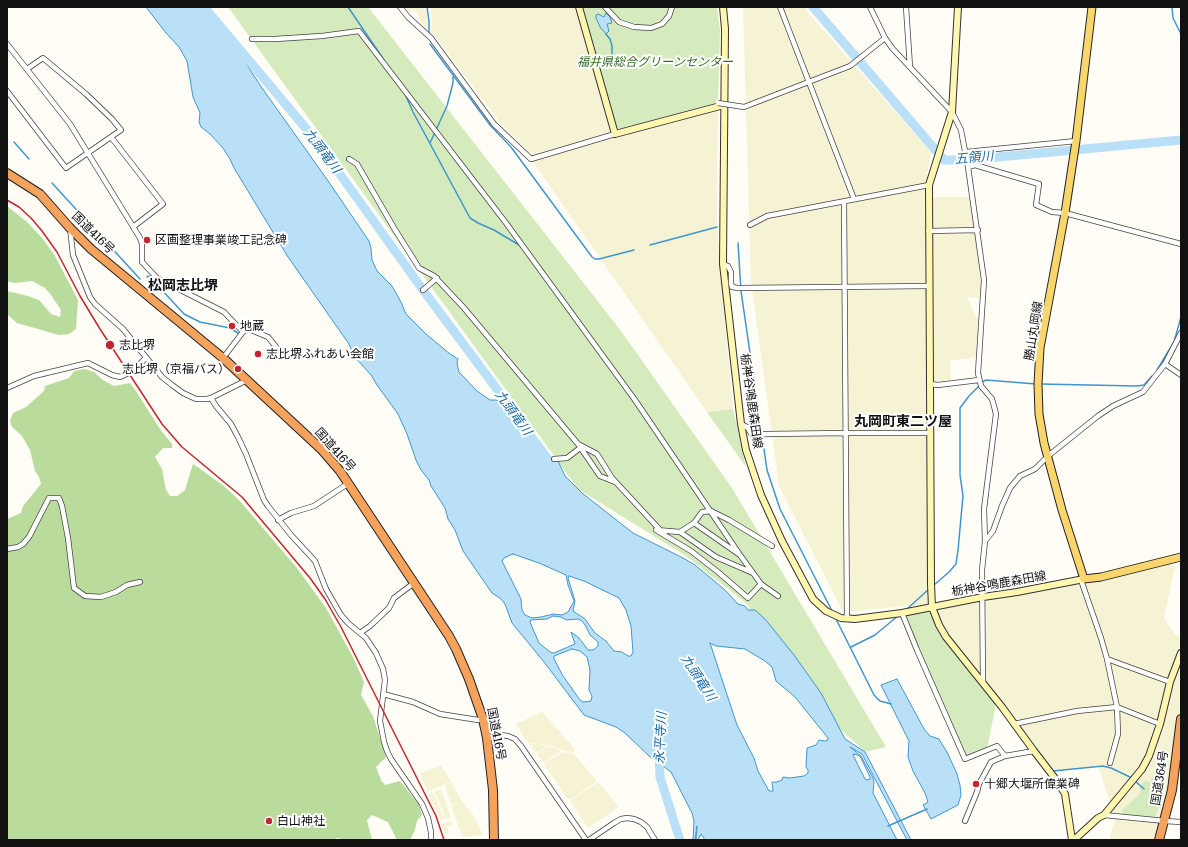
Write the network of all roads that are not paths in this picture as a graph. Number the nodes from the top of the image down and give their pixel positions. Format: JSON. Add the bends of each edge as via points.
{"nodes":[{"id":1,"x":400,"y":7,"type":"edge"},
{"id":2,"x":579,"y":7,"type":"edge"},
{"id":3,"x":605,"y":7,"type":"edge"},
{"id":4,"x":672,"y":7,"type":"edge"},
{"id":5,"x":723,"y":7,"type":"edge"},
{"id":6,"x":780,"y":7,"type":"edge"},
{"id":7,"x":870,"y":7,"type":"edge"},
{"id":8,"x":906,"y":7,"type":"edge"},
{"id":9,"x":958,"y":7,"type":"edge"},
{"id":10,"x":1092,"y":7,"type":"edge"},
{"id":11,"x":885,"y":38,"type":"junction"},
{"id":12,"x":252,"y":39,"type":"dead end"},
{"id":13,"x":7,"y":44,"type":"edge"},
{"id":14,"x":910,"y":67,"type":"junction"},
{"id":15,"x":27,"y":69,"type":"junction"},
{"id":16,"x":808,"y":82,"type":"junction"},
{"id":17,"x":7,"y":91,"type":"edge"},
{"id":18,"x":721,"y":104,"type":"junction"},
{"id":19,"x":952,"y":112,"type":"junction"},
{"id":20,"x":615,"y":134,"type":"junction"},
{"id":21,"x":111,"y":137,"type":"junction"},
{"id":22,"x":1076,"y":141,"type":"junction"},
{"id":23,"x":966,"y":152,"type":"junction"},
{"id":24,"x":87,"y":153,"type":"junction"},
{"id":25,"x":349,"y":159,"type":"dead end"},
{"id":26,"x":968,"y":167,"type":"junction"},
{"id":27,"x":7,"y":174,"type":"edge"},
{"id":28,"x":929,"y":185,"type":"junction"},
{"id":29,"x":854,"y":199,"type":"junction"},
{"id":30,"x":844,"y":201,"type":"junction"},
{"id":31,"x":1065,"y":213,"type":"junction"},
{"id":32,"x":750,"y":225,"type":"dead end"},
{"id":33,"x":133,"y":227,"type":"junction"},
{"id":34,"x":70,"y":228,"type":"junction"},
{"id":35,"x":978,"y":230,"type":"junction"},
{"id":36,"x":928,"y":231,"type":"junction"},
{"id":37,"x":1181,"y":244,"type":"edge"},
{"id":38,"x":723,"y":264,"type":"junction"},
{"id":39,"x":437,"y":278,"type":"junction"},
{"id":40,"x":845,"y":286,"type":"junction"},
{"id":41,"x":929,"y":286,"type":"junction"},
{"id":42,"x":423,"y":290,"type":"dead end"},
{"id":43,"x":243,"y":332,"type":"junction"},
{"id":44,"x":1181,"y":333,"type":"edge"},
{"id":45,"x":281,"y":353,"type":"dead end"},
{"id":46,"x":146,"y":358,"type":"junction"},
{"id":47,"x":224,"y":358,"type":"junction"},
{"id":48,"x":1164,"y":364,"type":"junction"},
{"id":49,"x":1181,"y":376,"type":"edge"},
{"id":50,"x":247,"y":380,"type":"junction"},
{"id":51,"x":979,"y":380,"type":"junction"},
{"id":52,"x":930,"y":384,"type":"junction"},
{"id":53,"x":7,"y":388,"type":"edge"},
{"id":54,"x":211,"y":398,"type":"junction"},
{"id":55,"x":741,"y":424,"type":"junction"},
{"id":56,"x":846,"y":433,"type":"junction"},
{"id":57,"x":930,"y":433,"type":"junction"},
{"id":58,"x":579,"y":446,"type":"junction"},
{"id":59,"x":1048,"y":456,"type":"junction"},
{"id":60,"x":554,"y":459,"type":"dead end"},
{"id":61,"x":615,"y":482,"type":"junction"},
{"id":62,"x":348,"y":483,"type":"junction"},
{"id":63,"x":711,"y":511,"type":"junction"},
{"id":64,"x":278,"y":520,"type":"junction"},
{"id":65,"x":694,"y":524,"type":"junction"},
{"id":66,"x":660,"y":530,"type":"junction"},
{"id":67,"x":680,"y":532,"type":"junction"},
{"id":68,"x":986,"y":541,"type":"junction"},
{"id":69,"x":772,"y":546,"type":"dead end"},
{"id":70,"x":7,"y":549,"type":"edge"},
{"id":71,"x":740,"y":555,"type":"junction"},
{"id":72,"x":1181,"y":557,"type":"edge"},
{"id":73,"x":753,"y":574,"type":"junction"},
{"id":74,"x":1082,"y":579,"type":"junction"},
{"id":75,"x":140,"y":582,"type":"dead end"},
{"id":76,"x":414,"y":583,"type":"junction"},
{"id":77,"x":761,"y":584,"type":"junction"},
{"id":78,"x":778,"y":596,"type":"dead end"},
{"id":79,"x":983,"y":597,"type":"junction"},
{"id":80,"x":932,"y":607,"type":"junction"},
{"id":81,"x":902,"y":613,"type":"junction"},
{"id":82,"x":844,"y":618,"type":"junction"},
{"id":83,"x":360,"y":633,"type":"junction"},
{"id":84,"x":1181,"y":653,"type":"edge"},
{"id":85,"x":1107,"y":659,"type":"junction"},
{"id":86,"x":983,"y":682,"type":"junction"},
{"id":87,"x":1170,"y":682,"type":"junction"},
{"id":88,"x":383,"y":694,"type":"junction"},
{"id":89,"x":1118,"y":707,"type":"junction"},
{"id":90,"x":483,"y":719,"type":"junction"},
{"id":91,"x":1181,"y":719,"type":"edge"},
{"id":92,"x":1014,"y":724,"type":"junction"},
{"id":93,"x":1160,"y":724,"type":"junction"},
{"id":94,"x":487,"y":738,"type":"junction"},
{"id":95,"x":1034,"y":751,"type":"junction"},
{"id":96,"x":1005,"y":756,"type":"junction"},
{"id":97,"x":1110,"y":763,"type":"dead end"},
{"id":98,"x":1104,"y":815,"type":"junction"},
{"id":99,"x":964,"y":821,"type":"dead end"},
{"id":100,"x":1165,"y":822,"type":"junction"},
{"id":101,"x":1181,"y":822,"type":"edge"},
{"id":102,"x":431,"y":840,"type":"edge"},
{"id":103,"x":494,"y":840,"type":"edge"},
{"id":104,"x":588,"y":840,"type":"edge"},
{"id":105,"x":655,"y":840,"type":"edge"},
{"id":106,"x":1073,"y":840,"type":"edge"},
{"id":107,"x":1159,"y":840,"type":"edge"}],
"edges":[{"from":1,"to":20,"type":"street","via":[[431,38],[494,124],[531,159]]},
{"from":2,"to":20,"type":"street"},
{"from":3,"to":4,"type":"street","via":[[619,22],[634,28],[651,28],[662,24]]},
{"from":5,"to":18,"type":"street","name":"栃神谷鳴鹿森田線","via":[[725,29]]},
{"from":6,"to":16,"type":"street"},
{"from":7,"to":11,"type":"street"},
{"from":8,"to":14,"type":"street"},
{"from":9,"to":19,"type":"street"},
{"from":10,"to":22,"type":"main road","name":"勝山丸岡線"},
{"from":11,"to":14,"type":"street"},
{"from":11,"to":16,"type":"street","via":[[850,66]]},
{"from":12,"to":63,"type":"street","via":[[359,31],[506,223],[636,400]]},
{"from":13,"to":15,"type":"street"},
{"from":14,"to":19,"type":"street"},
{"from":15,"to":21,"type":"street","via":[[43,58],[48,62],[112,119],[121,130]]},
{"from":15,"to":24,"type":"street","via":[[70,124]]},
{"from":16,"to":18,"type":"street","bridge":true,"via":[[744,107]]},
{"from":16,"to":29,"type":"street"},
{"from":17,"to":24,"type":"street","via":[[66,168]]},
{"from":18,"to":20,"type":"street"},
{"from":18,"to":38,"type":"street","name":"栃神谷鳴鹿森田線"},
{"from":19,"to":23,"type":"street","via":[[961,130]]},
{"from":19,"to":28,"type":"street"},
{"from":21,"to":24,"type":"street"},
{"from":21,"to":33,"type":"street","via":[[163,204]]},
{"from":22,"to":23,"type":"street"},
{"from":22,"to":31,"type":"main road","name":"勝山丸岡線"},
{"from":23,"to":26,"type":"street"},
{"from":24,"to":33,"type":"street"},
{"from":25,"to":39,"type":"street","via":[[357,164],[419,268]]},
{"from":26,"to":31,"type":"street","via":[[975,165],[1039,184],[1036,205],[1052,212]]},
{"from":26,"to":35,"type":"street"},
{"from":27,"to":34,"type":"highway","name":"国道416号","via":[[40,194]]},
{"from":28,"to":29,"type":"street"},
{"from":28,"to":36,"type":"street"},
{"from":29,"to":30,"type":"street"},
{"from":30,"to":32,"type":"street","via":[[767,216]]},
{"from":30,"to":40,"type":"street"},
{"from":31,"to":37,"type":"street"},
{"from":31,"to":59,"type":"main road","name":"勝山丸岡線","via":[[1040,348],[1039,414]]},
{"from":33,"to":43,"type":"street","via":[[142,244],[142,262],[157,278],[224,312]]},
{"from":34,"to":46,"type":"street","via":[[73,255],[90,297],[123,329]]},
{"from":34,"to":47,"type":"highway","name":"国道416号","via":[[111,267]]},
{"from":35,"to":36,"type":"street"},
{"from":35,"to":51,"type":"street","via":[[984,280]]},
{"from":36,"to":41,"type":"street"},
{"from":38,"to":40,"type":"street","via":[[728,266],[731,272],[732,287]]},
{"from":38,"to":55,"type":"street","name":"栃神谷鳴鹿森田線"},
{"from":39,"to":42,"type":"street"},
{"from":39,"to":58,"type":"street"},
{"from":40,"to":41,"type":"street"},
{"from":40,"to":56,"type":"street"},
{"from":41,"to":52,"type":"street"},
{"from":43,"to":45,"type":"street","via":[[246,328],[268,337]]},
{"from":43,"to":47,"type":"street"},
{"from":44,"to":48,"type":"street"},
{"from":46,"to":53,"type":"street","via":[[126,376],[112,375],[88,363],[34,376]]},
{"from":46,"to":54,"type":"street","via":[[162,376],[183,392],[196,399]]},
{"from":47,"to":50,"type":"highway","name":"国道416号"},
{"from":48,"to":49,"type":"street"},
{"from":48,"to":59,"type":"street","via":[[1143,392],[1098,416]]},
{"from":50,"to":54,"type":"street"},
{"from":50,"to":62,"type":"highway","name":"国道416号","via":[[321,449]]},
{"from":51,"to":52,"type":"street"},
{"from":51,"to":68,"type":"street","via":[[992,400],[996,414],[984,508]]},
{"from":52,"to":57,"type":"street"},
{"from":54,"to":64,"type":"street","via":[[235,431],[264,500]]},
{"from":55,"to":56,"type":"street","via":[[747,427],[752,435]]},
{"from":55,"to":82,"type":"street","name":"栃神谷鳴鹿森田線","via":[[750,464],[770,517],[808,590],[819,606]]},
{"from":56,"to":57,"type":"street"},
{"from":56,"to":82,"type":"street"},
{"from":57,"to":80,"type":"street"},
{"from":58,"to":60,"type":"street","via":[[567,458]]},
{"from":58,"to":61,"type":"street","via":[[600,476]]},
{"from":58,"to":61,"type":"street","via":[[597,454]]},
{"from":59,"to":68,"type":"street","via":[[1035,469],[1020,476],[1010,488],[993,531]]},
{"from":59,"to":74,"type":"main road","name":"勝山丸岡線"},
{"from":61,"to":66,"type":"street"},
{"from":62,"to":64,"type":"street","via":[[314,506]]},
{"from":62,"to":76,"type":"highway","name":"国道416号"},
{"from":63,"to":65,"type":"street","via":[[702,512]]},
{"from":63,"to":69,"type":"street"},
{"from":63,"to":71,"type":"street"},
{"from":64,"to":83,"type":"street","via":[[315,562],[326,589],[341,615]]},
{"from":65,"to":67,"type":"street"},
{"from":65,"to":71,"type":"street"},
{"from":66,"to":67,"type":"street"},
{"from":66,"to":77,"type":"street","via":[[656,530],[691,551],[748,598]]},
{"from":67,"to":73,"type":"street","via":[[716,557]]},
{"from":68,"to":79,"type":"street","via":[[982,570]]},
{"from":70,"to":75,"type":"street","via":[[18,548],[29,537],[49,498],[59,498],[68,538],[74,588],[85,596],[101,597],[126,585]]},
{"from":71,"to":73,"type":"street"},
{"from":72,"to":74,"type":"main road","via":[[1101,577]]},
{"from":73,"to":77,"type":"street"},
{"from":74,"to":79,"type":"street","name":"栃神谷鳴鹿森田線"},
{"from":74,"to":85,"type":"street"},
{"from":76,"to":83,"type":"street","via":[[394,598],[389,608]]},
{"from":76,"to":90,"type":"highway","name":"国道416号","via":[[456,649]]},
{"from":77,"to":78,"type":"street"},
{"from":79,"to":80,"type":"street","name":"栃神谷鳴鹿森田線"},
{"from":79,"to":86,"type":"street"},
{"from":80,"to":81,"type":"street","name":"栃神谷鳴鹿森田線"},
{"from":80,"to":86,"type":"street","via":[[946,637]]},
{"from":81,"to":82,"type":"street","name":"栃神谷鳴鹿森田線"},
{"from":81,"to":96,"type":"street","via":[[965,759],[997,746]]},
{"from":83,"to":88,"type":"street","via":[[380,660],[384,680]]},
{"from":84,"to":87,"type":"street"},
{"from":85,"to":87,"type":"street"},
{"from":85,"to":89,"type":"street"},
{"from":86,"to":92,"type":"street"},
{"from":87,"to":93,"type":"street"},
{"from":88,"to":90,"type":"street","via":[[413,702],[440,714]]},
{"from":88,"to":102,"type":"street","via":[[380,721],[387,751],[422,804],[428,818]]},
{"from":89,"to":92,"type":"street","via":[[1073,712]]},
{"from":89,"to":93,"type":"street"},
{"from":89,"to":97,"type":"street","via":[[1118,734]]},
{"from":90,"to":94,"type":"highway","name":"国道416号"},
{"from":91,"to":100,"type":"highway","name":"国道364号","via":[[1172,790]]},
{"from":92,"to":95,"type":"street"},
{"from":93,"to":98,"type":"street","via":[[1142,769]]},
{"from":94,"to":103,"type":"highway","name":"国道416号","via":[[493,790]]},
{"from":94,"to":104,"type":"street","via":[[501,735],[518,742]]},
{"from":95,"to":96,"type":"street"},
{"from":95,"to":106,"type":"street","via":[[1065,794]]},
{"from":96,"to":99,"type":"street","via":[[991,762]]},
{"from":98,"to":100,"type":"street"},
{"from":98,"to":106,"type":"street"},
{"from":100,"to":101,"type":"street"},
{"from":100,"to":107,"type":"highway","name":"国道364号"},
{"from":104,"to":105,"type":"street","via":[[621,819],[627,818],[642,822]]}]}
